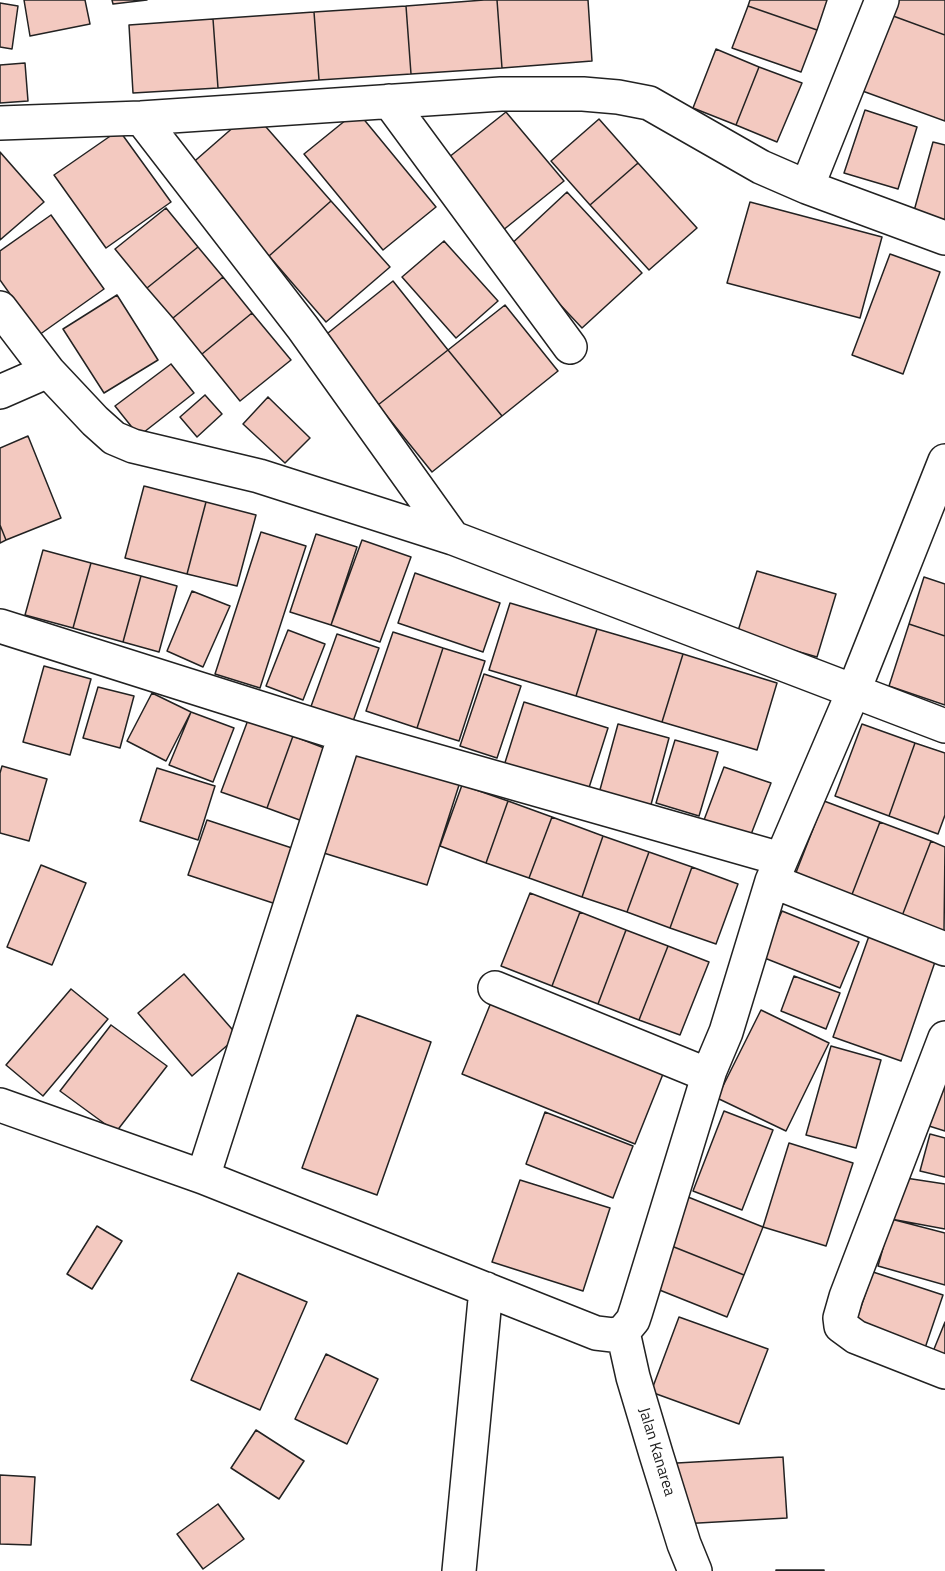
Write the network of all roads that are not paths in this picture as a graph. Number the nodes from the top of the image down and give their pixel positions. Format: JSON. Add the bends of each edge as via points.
{"nodes":[{"id":1,"x":882,"y":0,"type":"edge"},
{"id":2,"x":389,"y":101,"type":"junction"},
{"id":3,"x":141,"y":118,"type":"junction"},
{"id":4,"x":0,"y":123,"type":"edge"},
{"id":5,"x":807,"y":187,"type":"junction"},
{"id":6,"x":945,"y":238,"type":"edge"},
{"id":7,"x":1,"y":313,"type":"edge"},
{"id":8,"x":570,"y":347,"type":"dead end"},
{"id":9,"x":48,"y":371,"type":"junction"},
{"id":10,"x":0,"y":392,"type":"edge"},
{"id":11,"x":943,"y":472,"type":"edge"},
{"id":12,"x":453,"y":538,"type":"junction"},
{"id":13,"x":0,"y":626,"type":"edge"},
{"id":14,"x":854,"y":690,"type":"junction"},
{"id":15,"x":945,"y":726,"type":"edge"},
{"id":16,"x":345,"y":735,"type":"junction"},
{"id":17,"x":777,"y":870,"type":"junction"},
{"id":18,"x":945,"y":949,"type":"edge"},
{"id":19,"x":495,"y":988,"type":"dead end"},
{"id":20,"x":945,"y":1038,"type":"edge"},
{"id":21,"x":708,"y":1075,"type":"junction"},
{"id":22,"x":0,"y":1105,"type":"edge"},
{"id":23,"x":203,"y":1177,"type":"junction"},
{"id":24,"x":486,"y":1289,"type":"junction"},
{"id":25,"x":623,"y":1332,"type":"junction"},
{"id":26,"x":945,"y":1372,"type":"edge"},
{"id":27,"x":459,"y":1571,"type":"edge"},
{"id":28,"x":695,"y":1571,"type":"edge"}],
"edges":[{"from":1,"to":5,"type":"street"},
{"from":2,"to":3,"type":"street"},
{"from":2,"to":5,"type":"street","via":[[583,94],[650,103],[761,167]]},
{"from":2,"to":8,"type":"street"},
{"from":3,"to":4,"type":"street"},
{"from":3,"to":12,"type":"street","via":[[303,328]]},
{"from":5,"to":6,"type":"street"},
{"from":7,"to":9,"type":"street"},
{"from":9,"to":10,"type":"street"},
{"from":9,"to":12,"type":"street","via":[[114,438],[133,446],[259,476]]},
{"from":11,"to":14,"type":"street"},
{"from":12,"to":14,"type":"street"},
{"from":13,"to":16,"type":"street"},
{"from":14,"to":15,"type":"street"},
{"from":14,"to":17,"type":"street"},
{"from":16,"to":17,"type":"street"},
{"from":16,"to":23,"type":"street"},
{"from":17,"to":18,"type":"street"},
{"from":17,"to":21,"type":"street","via":[[726,1032]]},
{"from":19,"to":21,"type":"street"},
{"from":20,"to":26,"type":"street","via":[[840,1318],[841,1326],[856,1337]]},
{"from":21,"to":25,"type":"street","via":[[636,1311]]},
{"from":22,"to":23,"type":"street"},
{"from":23,"to":24,"type":"street"},
{"from":24,"to":25,"type":"street","via":[[596,1333]]},
{"from":24,"to":27,"type":"street"},
{"from":25,"to":28,"type":"street","name":"Jalan Kanarea","via":[[656,1454]]}]}
